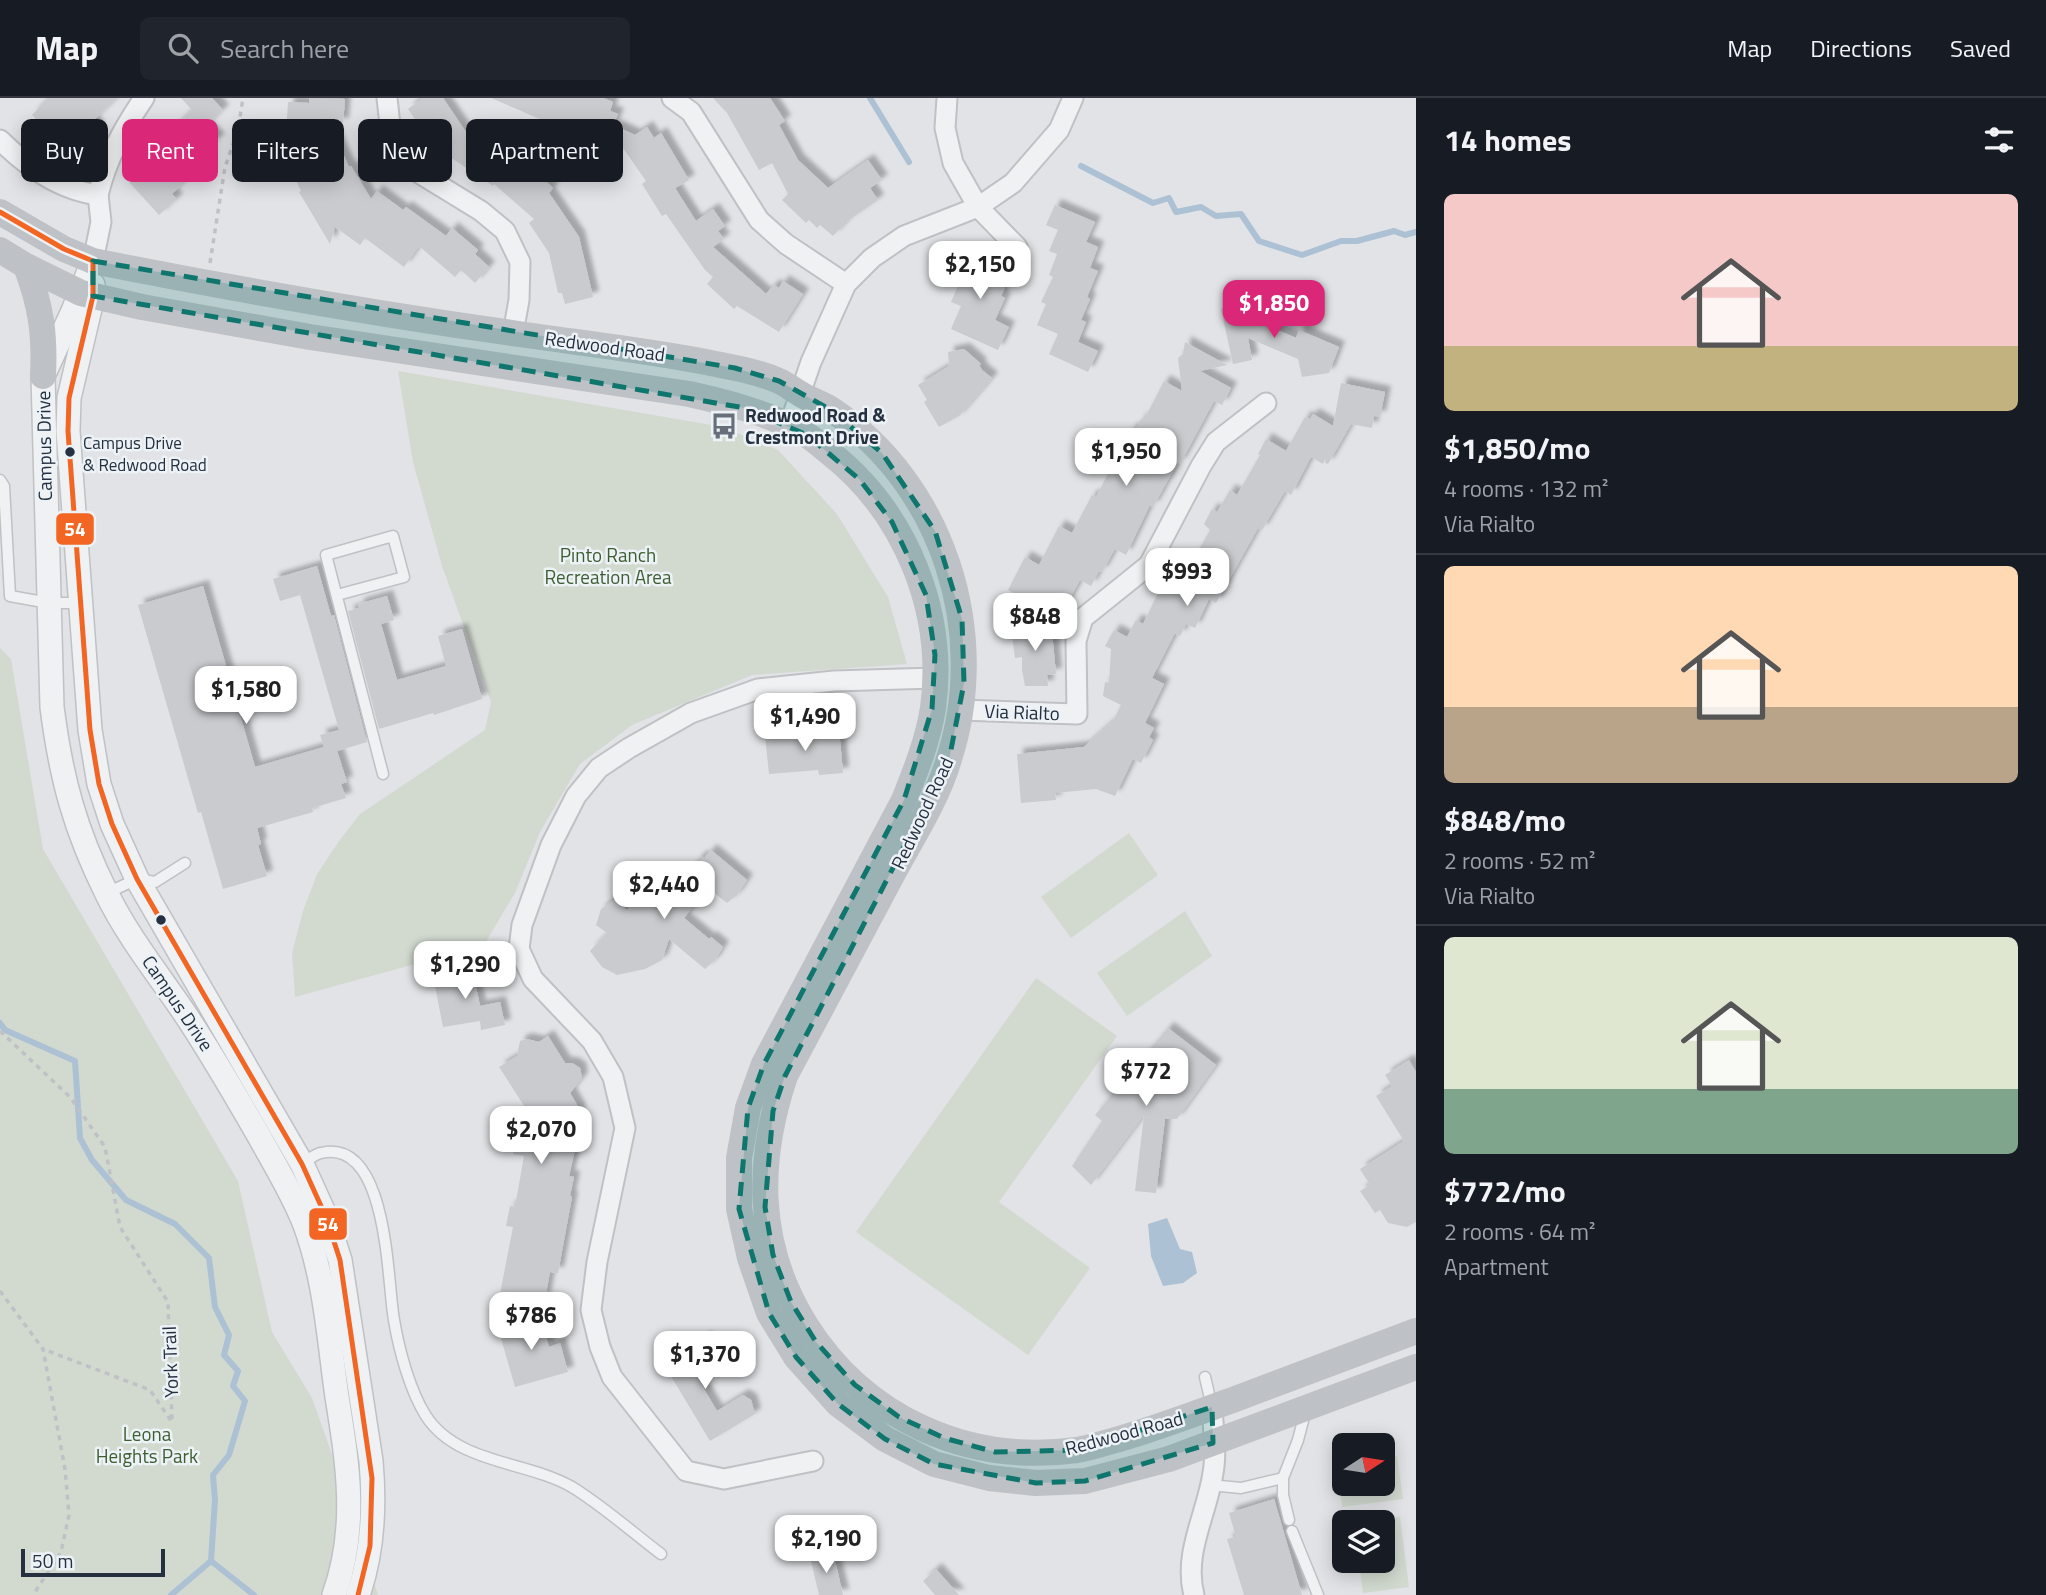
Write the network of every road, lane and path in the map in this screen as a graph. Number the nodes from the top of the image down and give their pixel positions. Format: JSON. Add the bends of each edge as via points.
{"nodes":[{"id":1,"x":144,"y":98,"type":"edge"},
{"id":2,"x":243,"y":98,"type":"edge"},
{"id":3,"x":387,"y":98,"type":"edge"},
{"id":4,"x":673,"y":98,"type":"edge"},
{"id":5,"x":947,"y":98,"type":"edge"},
{"id":6,"x":1073,"y":98,"type":"edge"},
{"id":7,"x":0,"y":140,"type":"edge"},
{"id":8,"x":98,"y":195,"type":"junction"},
{"id":9,"x":978,"y":207,"type":"junction"},
{"id":10,"x":0,"y":212,"type":"edge"},
{"id":11,"x":1017,"y":247,"type":"dead end"},
{"id":12,"x":0,"y":250,"type":"edge"},
{"id":13,"x":93,"y":261,"type":"junction"},
{"id":14,"x":26,"y":266,"type":"junction"},
{"id":15,"x":206,"y":282,"type":"junction"},
{"id":16,"x":846,"y":284,"type":"junction"},
{"id":17,"x":87,"y":295,"type":"junction"},
{"id":18,"x":513,"y":333,"type":"junction"},
{"id":19,"x":43,"y":376,"type":"junction"},
{"id":20,"x":801,"y":395,"type":"junction"},
{"id":21,"x":1266,"y":403,"type":"dead end"},
{"id":22,"x":789,"y":426,"type":"junction"},
{"id":23,"x":0,"y":481,"type":"edge"},
{"id":24,"x":337,"y":595,"type":"junction"},
{"id":25,"x":48,"y":603,"type":"junction"},
{"id":26,"x":79,"y":603,"type":"junction"},
{"id":27,"x":935,"y":678,"type":"junction"},
{"id":28,"x":961,"y":710,"type":"junction"},
{"id":29,"x":383,"y":774,"type":"dead end"},
{"id":30,"x":185,"y":863,"type":"dead end"},
{"id":31,"x":137,"y":879,"type":"junction"},
{"id":32,"x":107,"y":894,"type":"junction"},
{"id":33,"x":0,"y":1031,"type":"edge"},
{"id":34,"x":302,"y":1164,"type":"junction"},
{"id":35,"x":282,"y":1176,"type":"junction"},
{"id":36,"x":0,"y":1291,"type":"edge"},
{"id":37,"x":1416,"y":1331,"type":"edge"},
{"id":38,"x":43,"y":1349,"type":"junction"},
{"id":39,"x":1416,"y":1367,"type":"edge"},
{"id":40,"x":1205,"y":1377,"type":"dead end"},
{"id":41,"x":1212,"y":1407,"type":"junction"},
{"id":42,"x":1306,"y":1408,"type":"junction"},
{"id":43,"x":1213,"y":1443,"type":"junction"},
{"id":44,"x":813,"y":1461,"type":"dead end"},
{"id":45,"x":1283,"y":1478,"type":"junction"},
{"id":46,"x":1210,"y":1485,"type":"junction"},
{"id":47,"x":1289,"y":1520,"type":"dead end"},
{"id":48,"x":1292,"y":1531,"type":"dead end"},
{"id":49,"x":661,"y":1554,"type":"dead end"},
{"id":50,"x":33,"y":1595,"type":"edge"},
{"id":51,"x":334,"y":1595,"type":"edge"},
{"id":52,"x":358,"y":1595,"type":"edge"},
{"id":53,"x":1194,"y":1595,"type":"edge"},
{"id":54,"x":1318,"y":1595,"type":"edge"}],
"edges":[{"from":1,"to":8,"type":"street","via":[[105,165]]},
{"from":2,"to":15,"type":"path","via":[[225,167]]},
{"from":3,"to":18,"type":"street","via":[[390,125],[400,151],[419,173],[505,231],[520,262]]},
{"from":4,"to":16,"type":"street","via":[[691,112],[759,220]]},
{"from":5,"to":9,"type":"street","via":[[945,128],[953,163]]},
{"from":6,"to":9,"type":"street","via":[[1059,130],[1039,155],[1013,183]]},
{"from":7,"to":8,"type":"street","via":[[46,178],[80,193]]},
{"from":8,"to":13,"type":"street","via":[[101,222]]},
{"from":9,"to":11,"type":"street"},
{"from":9,"to":16,"type":"street","via":[[904,236]]},
{"from":10,"to":13,"type":"main road","name":"Redwood Road"},
{"from":12,"to":14,"type":"main road","name":"Redwood Road"},
{"from":13,"to":15,"type":"main road","name":"Redwood Road"},
{"from":13,"to":17,"type":"street","name":"Campus Drive"},
{"from":14,"to":17,"type":"main road","name":"Redwood Road"},
{"from":14,"to":19,"type":"main road","via":[[40,308]]},
{"from":15,"to":18,"type":"main road","name":"Redwood Road"},
{"from":16,"to":20,"type":"street"},
{"from":17,"to":19,"type":"street","name":"Campus Drive"},
{"from":17,"to":22,"type":"main road","name":"Redwood Road","via":[[310,337],[689,394],[745,408]]},
{"from":17,"to":26,"type":"street","name":"Campus Drive","via":[[68,430]]},
{"from":18,"to":20,"type":"main road","name":"Redwood Road","via":[[735,368],[779,381]]},
{"from":19,"to":25,"type":"street","name":"Campus Drive"},
{"from":20,"to":22,"type":"street"},
{"from":20,"to":28,"type":"main road","name":"Redwood Road","via":[[831,410],[882,453],[935,531],[962,619]]},
{"from":21,"to":28,"type":"street","name":"Via Rialto","via":[[1216,442],[1149,565],[1083,618],[1076,641],[1077,714]]},
{"from":22,"to":27,"type":"main road","name":"Redwood Road","via":[[841,462],[892,522],[926,595]]},
{"from":23,"to":25,"type":"lane","via":[[4,486],[10,596]]},
{"from":24,"to":24,"type":"lane","via":[[326,555],[393,536],[404,577]]},
{"from":24,"to":29,"type":"lane"},
{"from":25,"to":26,"type":"lane"},
{"from":25,"to":32,"type":"street","name":"Campus Drive","via":[[52,707],[64,784],[77,827]]},
{"from":26,"to":31,"type":"street","name":"Campus Drive","via":[[99,784]]},
{"from":27,"to":43,"type":"main road","name":"Redwood Road","via":[[922,755],[904,800],[764,1063],[748,1108],[739,1158],[739,1209],[769,1314],[796,1357],[838,1404],[884,1439],[934,1464],[989,1478],[1036,1483],[1085,1481]]},
{"from":27,"to":44,"type":"street","via":[[758,689],[691,713],[629,748],[599,768],[576,796],[551,845],[522,925],[519,949],[533,979],[593,1041],[613,1077],[625,1128],[590,1310],[612,1377],[686,1471],[724,1479]]},
{"from":28,"to":41,"type":"main road","name":"Redwood Road","via":[[949,760],[925,814],[785,1076],[773,1111],[765,1160],[765,1208],[773,1255],[791,1302],[817,1342],[855,1385],[900,1418],[944,1438],[995,1451],[1039,1454],[1079,1450]]},
{"from":30,"to":31,"type":"lane","via":[[155,882]]},
{"from":31,"to":32,"type":"lane"},
{"from":31,"to":34,"type":"street","name":"Campus Drive"},
{"from":32,"to":35,"type":"street","name":"Campus Drive","via":[[213,1054]]},
{"from":33,"to":38,"type":"path","name":"York Trail","via":[[70,1097],[105,1147],[120,1227],[168,1302],[172,1422],[150,1390]]},
{"from":34,"to":35,"type":"lane"},
{"from":34,"to":49,"type":"lane","via":[[333,1152],[345,1155],[364,1174],[384,1230],[393,1320],[406,1370],[426,1416],[458,1444],[571,1487]]},
{"from":34,"to":52,"type":"street","name":"Campus Drive","via":[[340,1260],[371,1461],[372,1536]]},
{"from":35,"to":51,"type":"street","name":"Campus Drive","via":[[317,1268],[348,1461],[349,1534]]},
{"from":36,"to":38,"type":"path"},
{"from":37,"to":41,"type":"main road","name":"Redwood Road"},
{"from":38,"to":50,"type":"path","via":[[69,1515],[61,1552]]},
{"from":39,"to":42,"type":"main road","name":"Redwood Road"},
{"from":40,"to":41,"type":"lane"},
{"from":41,"to":43,"type":"street"},
{"from":42,"to":43,"type":"main road","name":"Redwood Road"},
{"from":42,"to":45,"type":"lane"},
{"from":43,"to":46,"type":"street"},
{"from":45,"to":46,"type":"lane","via":[[1241,1489]]},
{"from":45,"to":47,"type":"lane"},
{"from":46,"to":53,"type":"street","via":[[1193,1547]]},
{"from":48,"to":54,"type":"lane"}]}
